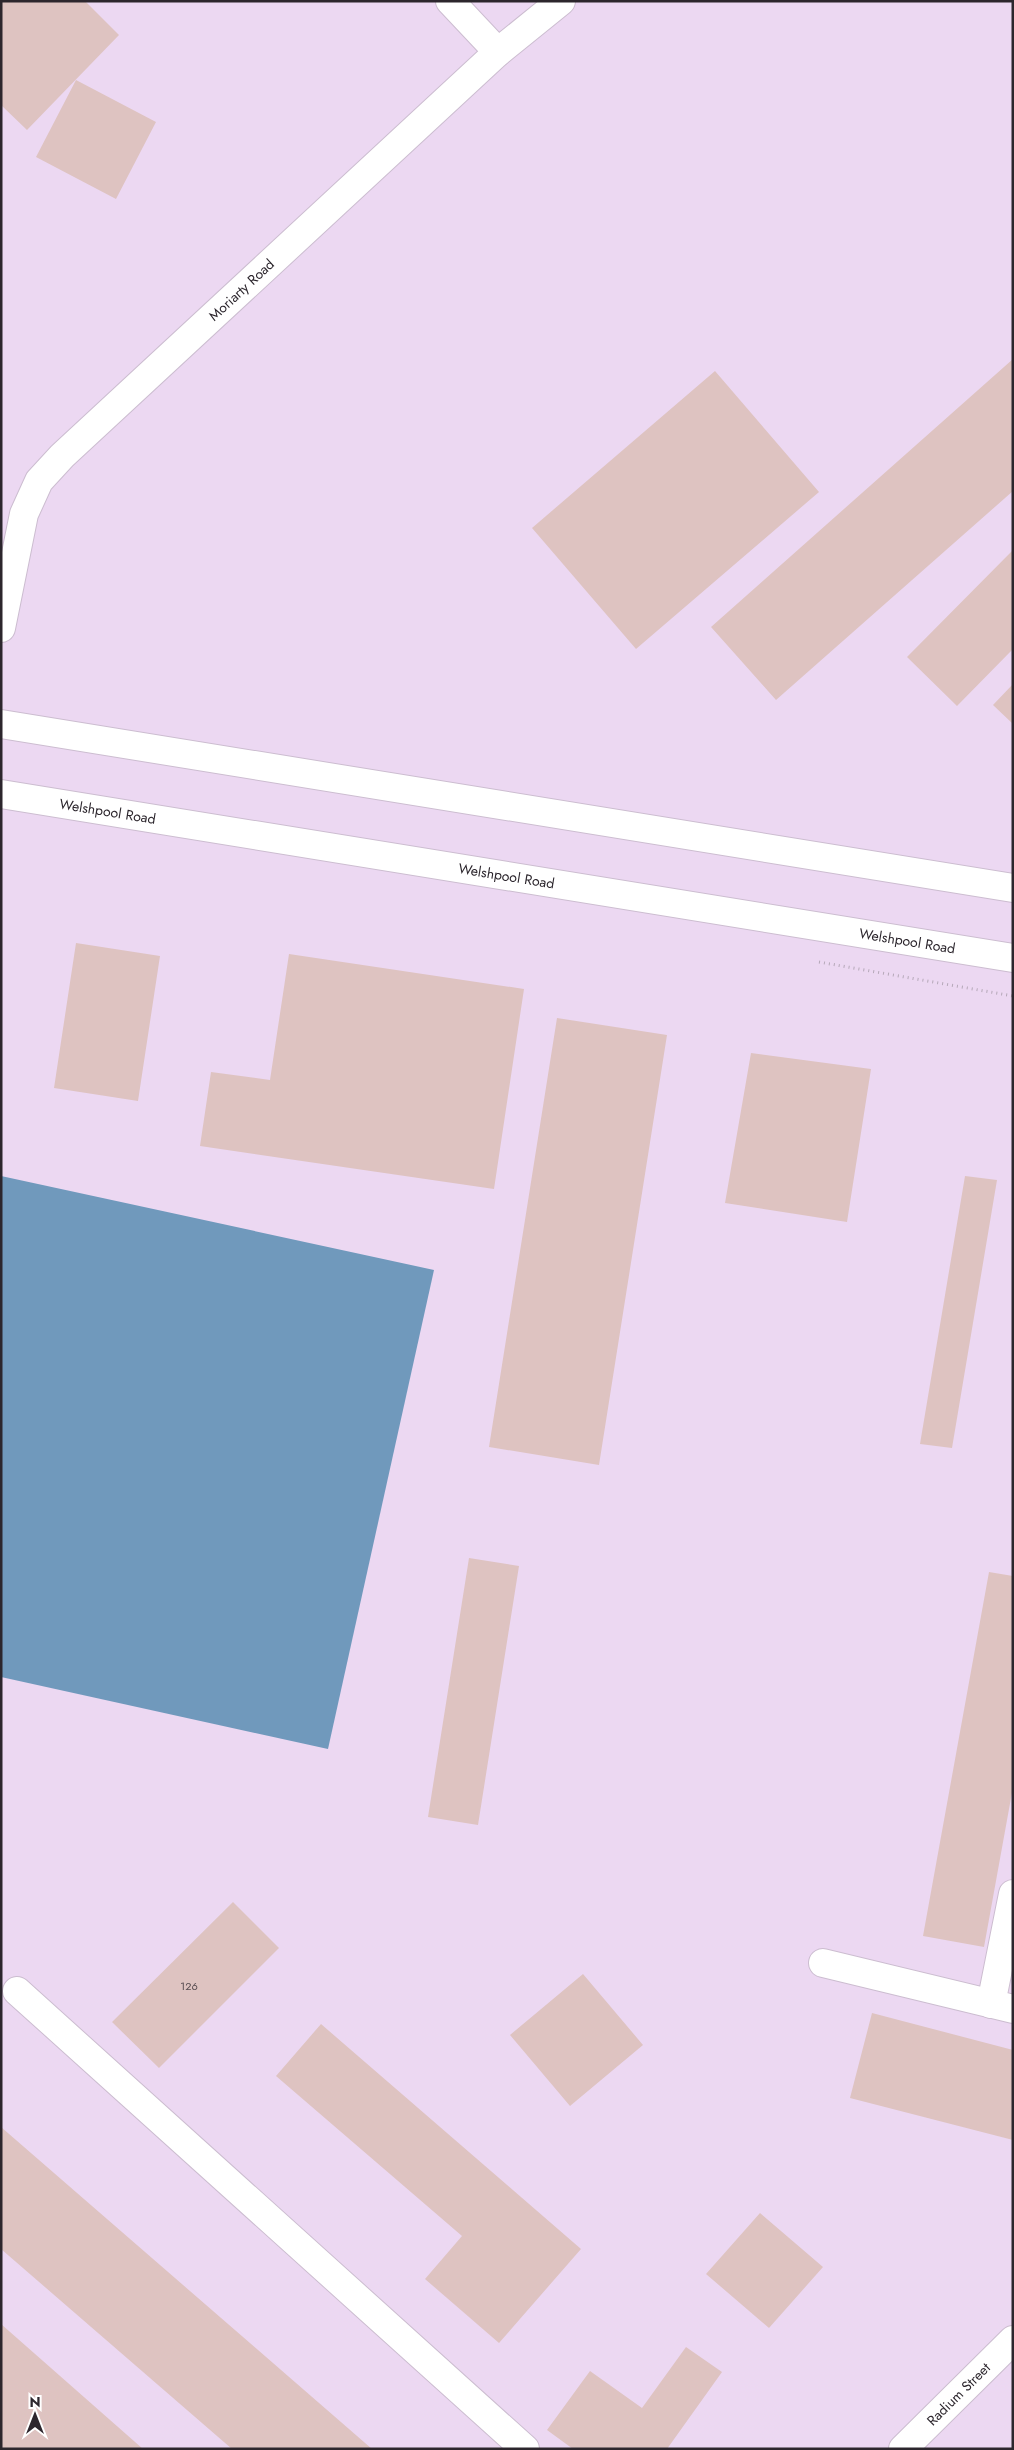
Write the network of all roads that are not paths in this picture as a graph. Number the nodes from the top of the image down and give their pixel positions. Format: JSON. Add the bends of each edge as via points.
{"nodes":[{"id":1,"x":450,"y":1,"type":"edge"},
{"id":2,"x":561,"y":1,"type":"edge"},
{"id":3,"x":498,"y":52,"type":"junction"},
{"id":4,"x":1,"y":628,"type":"edge"},
{"id":5,"x":1,"y":724,"type":"edge"},
{"id":6,"x":1,"y":794,"type":"edge"},
{"id":7,"x":1013,"y":888,"type":"edge"},
{"id":8,"x":1013,"y":958,"type":"edge"},
{"id":9,"x":1013,"y":1894,"type":"edge"},
{"id":10,"x":823,"y":1963,"type":"dead end"},
{"id":11,"x":17,"y":1991,"type":"dead end"},
{"id":12,"x":1002,"y":2006,"type":"edge"},
{"id":13,"x":1013,"y":2340,"type":"edge"},
{"id":14,"x":525,"y":2449,"type":"edge"},
{"id":15,"x":903,"y":2449,"type":"edge"}],
"edges":[{"from":1,"to":3,"type":"main road"},
{"from":2,"to":3,"type":"main road","name":"Moriarty Road"},
{"from":3,"to":4,"type":"main road","name":"Moriarty Road","via":[[62,456],[39,481],[24,514]]},
{"from":5,"to":7,"type":"main road"},
{"from":6,"to":8,"type":"main road","name":"Welshpool Road"},
{"from":9,"to":12,"type":"main road"},
{"from":10,"to":12,"type":"main road"},
{"from":11,"to":14,"type":"main road"},
{"from":13,"to":15,"type":"main road","name":"Radium Street"}]}
